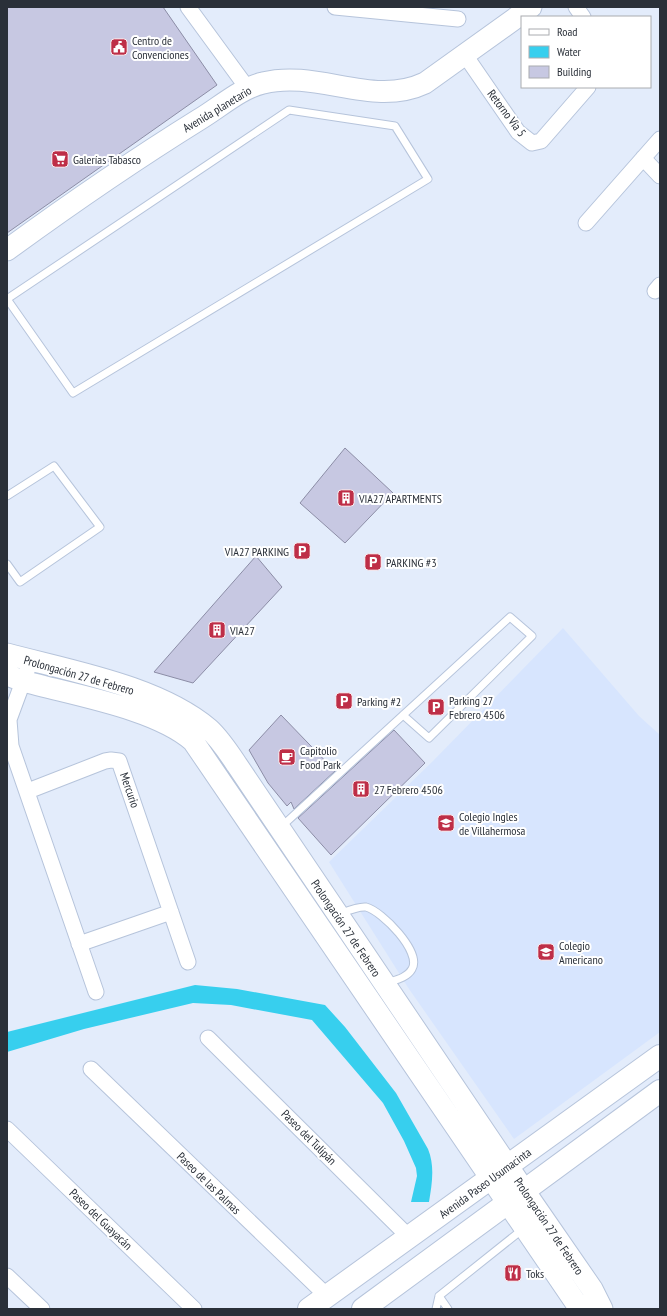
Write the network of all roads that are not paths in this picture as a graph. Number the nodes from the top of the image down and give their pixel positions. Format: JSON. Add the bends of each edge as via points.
{"nodes":[{"id":1,"x":188,"y":7,"type":"edge"},
{"id":2,"x":335,"y":7,"type":"edge"},
{"id":3,"x":576,"y":7,"type":"edge"},
{"id":4,"x":522,"y":10,"type":"edge"},
{"id":5,"x":582,"y":16,"type":"edge"},
{"id":6,"x":458,"y":19,"type":"dead end"},
{"id":7,"x":465,"y":55,"type":"junction"},
{"id":8,"x":587,"y":88,"type":"edge"},
{"id":9,"x":248,"y":89,"type":"junction"},
{"id":10,"x":660,"y":139,"type":"edge"},
{"id":11,"x":644,"y":158,"type":"junction"},
{"id":12,"x":660,"y":176,"type":"edge"},
{"id":13,"x":586,"y":223,"type":"dead end"},
{"id":14,"x":7,"y":250,"type":"edge"},
{"id":15,"x":7,"y":299,"type":"edge"},
{"id":16,"x":7,"y":496,"type":"edge"},
{"id":17,"x":7,"y":564,"type":"edge"},
{"id":18,"x":18,"y":657,"type":"edge"},
{"id":19,"x":11,"y":678,"type":"edge"},
{"id":20,"x":403,"y":715,"type":"junction"},
{"id":21,"x":8,"y":723,"type":"edge"},
{"id":22,"x":9,"y":744,"type":"edge"},
{"id":23,"x":28,"y":791,"type":"junction"},
{"id":24,"x":279,"y":829,"type":"junction"},
{"id":25,"x":171,"y":912,"type":"junction"},
{"id":26,"x":337,"y":914,"type":"junction"},
{"id":27,"x":79,"y":944,"type":"junction"},
{"id":28,"x":188,"y":962,"type":"dead end"},
{"id":29,"x":384,"y":984,"type":"junction"},
{"id":30,"x":96,"y":992,"type":"dead end"},
{"id":31,"x":208,"y":1038,"type":"dead end"},
{"id":32,"x":660,"y":1056,"type":"edge"},
{"id":33,"x":91,"y":1069,"type":"dead end"},
{"id":34,"x":660,"y":1091,"type":"edge"},
{"id":35,"x":7,"y":1130,"type":"edge"},
{"id":36,"x":508,"y":1167,"type":"junction"},
{"id":37,"x":490,"y":1179,"type":"junction"},
{"id":38,"x":515,"y":1196,"type":"junction"},
{"id":39,"x":524,"y":1228,"type":"junction"},
{"id":40,"x":409,"y":1237,"type":"junction"},
{"id":41,"x":7,"y":1276,"type":"edge"},
{"id":42,"x":327,"y":1296,"type":"junction"},
{"id":43,"x":439,"y":1296,"type":"junction"},
{"id":44,"x":42,"y":1309,"type":"edge"},
{"id":45,"x":194,"y":1309,"type":"edge"},
{"id":46,"x":309,"y":1309,"type":"edge"},
{"id":47,"x":363,"y":1309,"type":"edge"},
{"id":48,"x":436,"y":1309,"type":"edge"},
{"id":49,"x":448,"y":1309,"type":"edge"},
{"id":50,"x":580,"y":1309,"type":"edge"},
{"id":51,"x":602,"y":1309,"type":"edge"}],
"edges":[{"from":1,"to":9,"type":"street","name":"Avenida planetario"},
{"from":2,"to":6,"type":"street"},
{"from":3,"to":5,"type":"street"},
{"from":4,"to":7,"type":"main road","name":"Avenida planetario"},
{"from":7,"to":8,"type":"street","name":"Retorno Vía 5","via":[[518,132],[532,143],[541,141]]},
{"from":7,"to":9,"type":"main road","name":"Avenida planetario","via":[[425,83],[394,92],[365,91],[293,80],[264,83]]},
{"from":9,"to":14,"type":"main road","name":"Avenida planetario","via":[[159,144]]},
{"from":10,"to":11,"type":"street"},
{"from":11,"to":12,"type":"street"},
{"from":11,"to":13,"type":"street"},
{"from":15,"to":15,"type":"lane","via":[[73,393],[428,178],[395,126],[289,110]]},
{"from":16,"to":17,"type":"lane","via":[[54,466],[100,527],[20,582]]},
{"from":18,"to":19,"type":"street"},
{"from":18,"to":24,"type":"main road","name":"Prolongación 27 de Febrero","via":[[107,680],[171,705],[197,720],[224,746]]},
{"from":19,"to":21,"type":"street"},
{"from":19,"to":37,"type":"main road","name":"Prolongación 27 de Febrero","via":[[154,718],[193,741]]},
{"from":20,"to":20,"type":"lane","via":[[510,617],[532,636],[429,738]]},
{"from":20,"to":24,"type":"lane"},
{"from":21,"to":22,"type":"street"},
{"from":22,"to":23,"type":"street"},
{"from":23,"to":25,"type":"street","name":"Mercurio","via":[[105,761],[119,761]]},
{"from":23,"to":27,"type":"street"},
{"from":24,"to":26,"type":"main road","name":"Prolongación 27 de Febrero"},
{"from":25,"to":27,"type":"street"},
{"from":25,"to":28,"type":"street","name":"Mercurio"},
{"from":26,"to":29,"type":"main road","name":"Prolongación 27 de Febrero"},
{"from":26,"to":29,"type":"lane","via":[[364,907],[376,910],[406,941],[413,956],[413,968],[406,976]]},
{"from":27,"to":30,"type":"street"},
{"from":29,"to":36,"type":"main road","name":"Prolongación 27 de Febrero"},
{"from":31,"to":40,"type":"street","name":"Paseo del Tulipán"},
{"from":32,"to":36,"type":"main road","name":"Avenida Paseo Usumacinta"},
{"from":33,"to":42,"type":"street","name":"Paseo de las Palmas"},
{"from":34,"to":38,"type":"main road"},
{"from":35,"to":45,"type":"street","name":"Paseo del Guayacán"},
{"from":36,"to":37,"type":"main road","name":"Avenida Paseo Usumacinta"},
{"from":36,"to":38,"type":"main road","name":"Prolongación 27 de Febrero"},
{"from":37,"to":38,"type":"main road","name":"Prolongación 27 de Febrero"},
{"from":37,"to":40,"type":"main road","name":"Avenida Paseo Usumacinta"},
{"from":38,"to":39,"type":"main road","name":"Prolongación 27 de Febrero"},
{"from":38,"to":47,"type":"main road"},
{"from":38,"to":51,"type":"main road","name":"Prolongación 27 de Febrero","via":[[592,1289]]},
{"from":39,"to":43,"type":"lane"},
{"from":39,"to":50,"type":"main road","name":"Prolongación 27 de Febrero"},
{"from":40,"to":42,"type":"main road","name":"Avenida Paseo Usumacinta"},
{"from":41,"to":44,"type":"street"},
{"from":42,"to":46,"type":"main road","name":"Avenida Paseo Usumacinta"},
{"from":43,"to":48,"type":"lane"},
{"from":43,"to":49,"type":"lane"}]}
